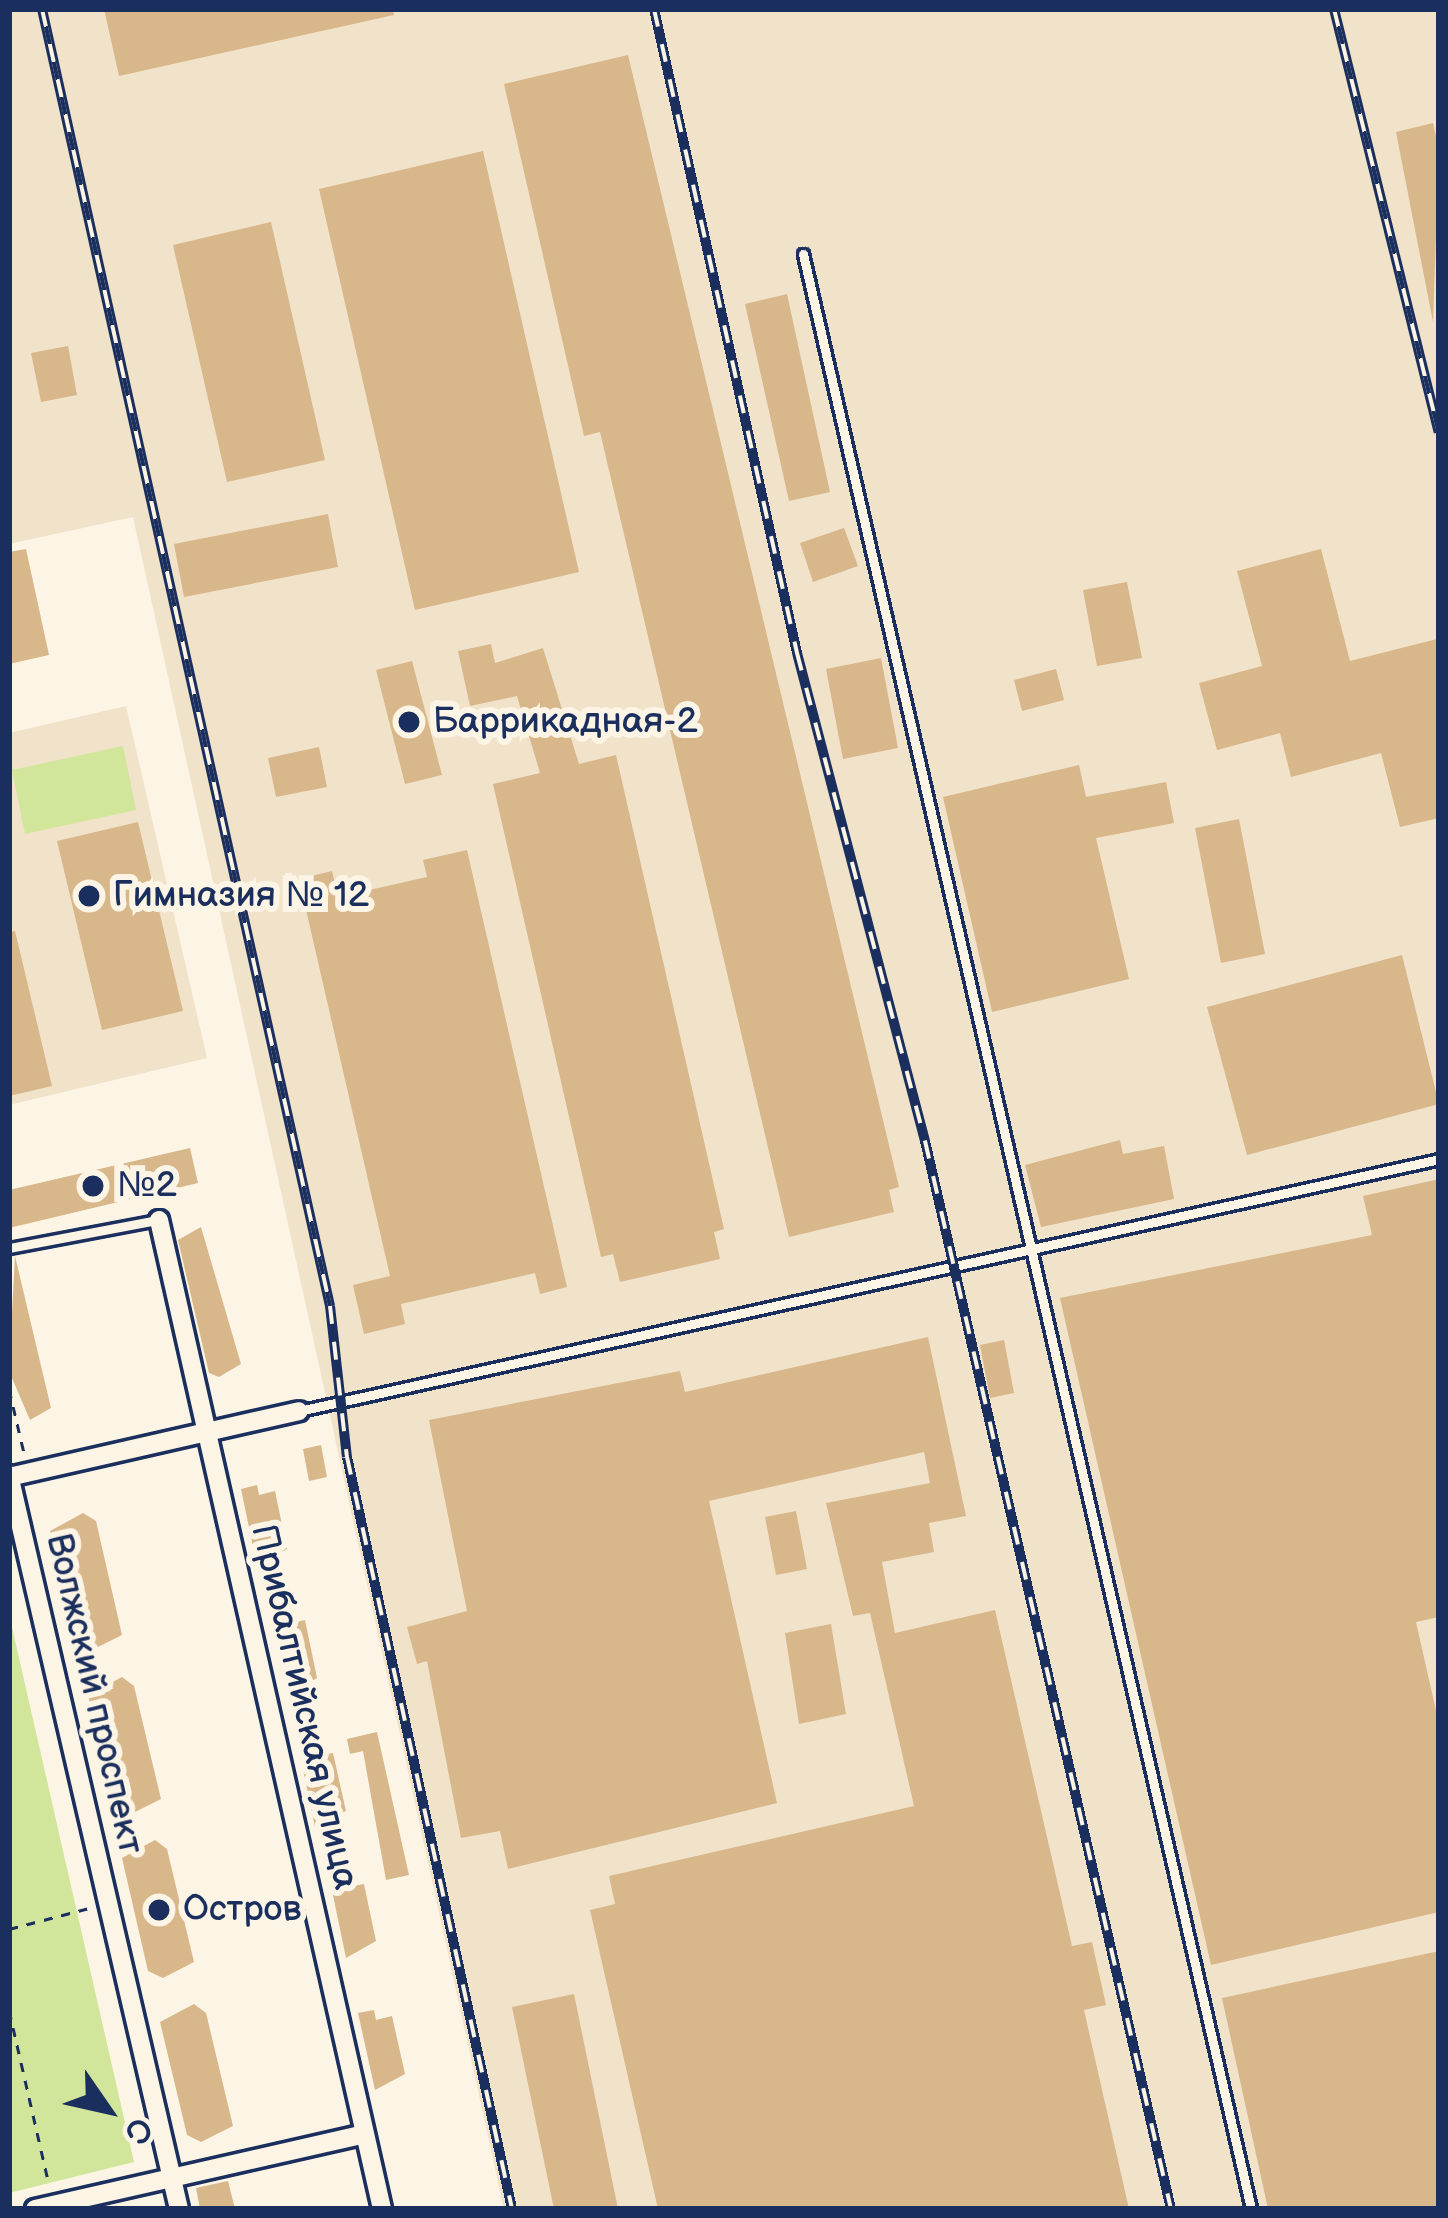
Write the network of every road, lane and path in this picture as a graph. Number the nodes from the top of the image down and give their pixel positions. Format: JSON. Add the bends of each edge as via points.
{"nodes":[{"id":1,"x":803,"y":254,"type":"dead end"},
{"id":2,"x":1439,"y":1159,"type":"edge"},
{"id":3,"x":159,"y":1220,"type":"joint"},
{"id":4,"x":9,"y":1248,"type":"edge"},
{"id":5,"x":1034,"y":1255,"type":"junction"},
{"id":6,"x":9,"y":1389,"type":"edge"},
{"id":7,"x":298,"y":1411,"type":"joint"},
{"id":8,"x":208,"y":1433,"type":"junction"},
{"id":9,"x":14,"y":1476,"type":"edge"},
{"id":10,"x":108,"y":1902,"type":"junction"},
{"id":11,"x":9,"y":1929,"type":"edge"},
{"id":12,"x":9,"y":2010,"type":"edge"},
{"id":13,"x":365,"y":2134,"type":"junction"},
{"id":14,"x":171,"y":2175,"type":"junction"},
{"id":15,"x":44,"y":2207,"type":"edge"},
{"id":16,"x":179,"y":2209,"type":"edge"},
{"id":17,"x":382,"y":2209,"type":"edge"},
{"id":18,"x":1251,"y":2209,"type":"edge"}],
"edges":[{"from":1,"to":5,"type":"lane"},
{"from":2,"to":5,"type":"lane"},
{"from":3,"to":4,"type":"lane"},
{"from":3,"to":8,"type":"street","name":"Прибалтийская улица"},
{"from":5,"to":7,"type":"lane"},
{"from":5,"to":18,"type":"lane"},
{"from":6,"to":9,"type":"path"},
{"from":7,"to":8,"type":"street"},
{"from":8,"to":9,"type":"street"},
{"from":8,"to":13,"type":"street","name":"Прибалтийская улица"},
{"from":9,"to":10,"type":"street","name":"Волжский проспект"},
{"from":10,"to":11,"type":"path"},
{"from":10,"to":14,"type":"street","name":"Волжский проспект"},
{"from":12,"to":15,"type":"path"},
{"from":13,"to":14,"type":"street"},
{"from":13,"to":17,"type":"street","name":"Прибалтийская улица"},
{"from":14,"to":15,"type":"street"},
{"from":14,"to":16,"type":"street","name":"Волжский проспект"}]}
